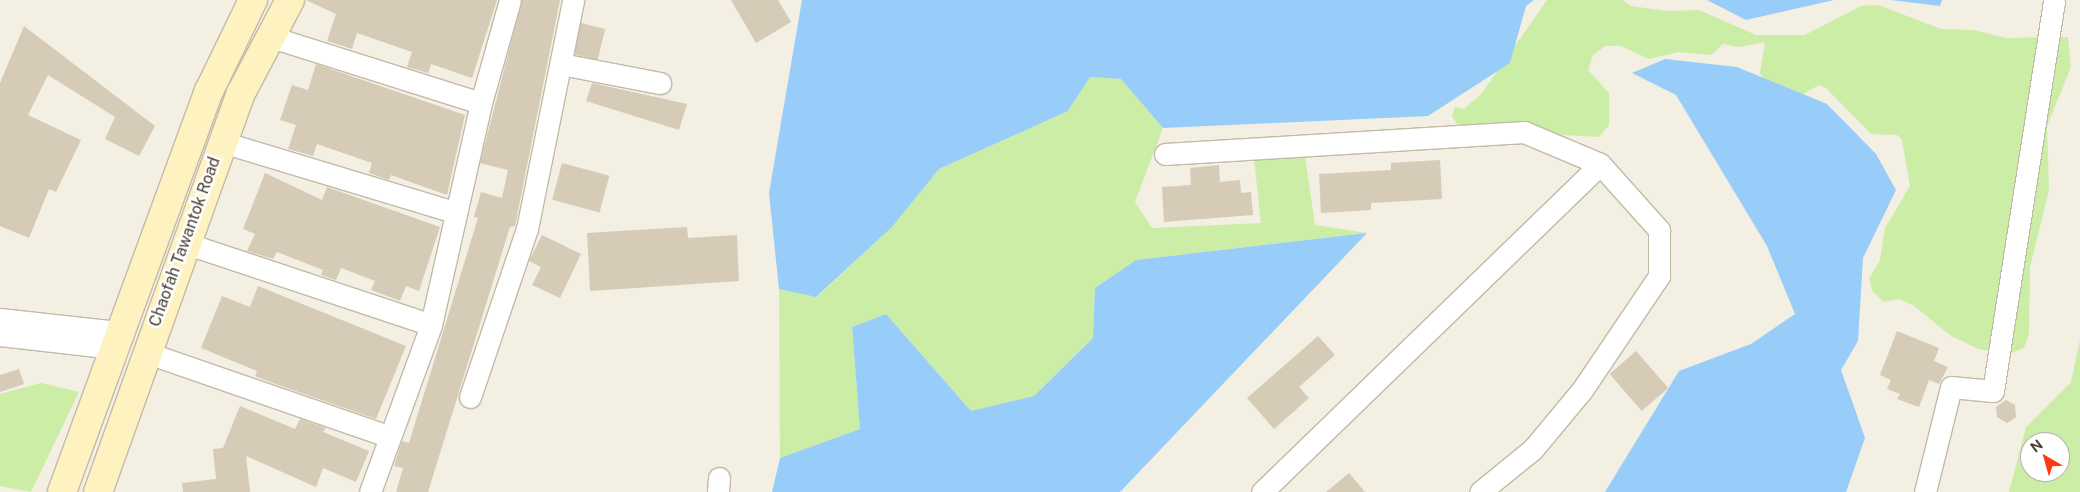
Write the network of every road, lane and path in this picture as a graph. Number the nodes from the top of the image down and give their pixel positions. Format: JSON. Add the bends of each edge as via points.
{"nodes":[{"id":1,"x":254,"y":0,"type":"edge"},
{"id":2,"x":290,"y":0,"type":"edge"},
{"id":3,"x":510,"y":0,"type":"edge"},
{"id":4,"x":573,"y":0,"type":"edge"},
{"id":5,"x":2054,"y":0,"type":"edge"},
{"id":6,"x":268,"y":36,"type":"junction"},
{"id":7,"x":561,"y":64,"type":"junction"},
{"id":8,"x":660,"y":82,"type":"dead end"},
{"id":9,"x":481,"y":103,"type":"junction"},
{"id":10,"x":222,"y":142,"type":"junction"},
{"id":11,"x":1164,"y":154,"type":"dead end"},
{"id":12,"x":1600,"y":164,"type":"junction"},
{"id":13,"x":457,"y":213,"type":"junction"},
{"id":14,"x":185,"y":243,"type":"junction"},
{"id":15,"x":0,"y":319,"type":"edge"},
{"id":16,"x":430,"y":325,"type":"junction"},
{"id":17,"x":0,"y":335,"type":"edge"},
{"id":18,"x":117,"y":340,"type":"junction"},
{"id":19,"x":145,"y":352,"type":"junction"},
{"id":20,"x":470,"y":397,"type":"dead end"},
{"id":21,"x":388,"y":436,"type":"junction"},
{"id":22,"x":62,"y":492,"type":"edge"},
{"id":23,"x":98,"y":492,"type":"edge"},
{"id":24,"x":370,"y":492,"type":"edge"},
{"id":25,"x":1262,"y":492,"type":"edge"},
{"id":26,"x":1480,"y":492,"type":"edge"},
{"id":27,"x":1925,"y":492,"type":"edge"}],
"edges":[{"from":1,"to":18,"type":"main road","name":"Chaofah Tawantok Road","via":[[209,91]]},
{"from":2,"to":6,"type":"main road","name":"Chaofah Tawantok Road"},
{"from":3,"to":9,"type":"street"},
{"from":4,"to":7,"type":"street"},
{"from":5,"to":27,"type":"street","via":[[1993,391],[1952,388]]},
{"from":6,"to":9,"type":"street"},
{"from":6,"to":10,"type":"main road","name":"Chaofah Tawantok Road"},
{"from":7,"to":8,"type":"street"},
{"from":7,"to":20,"type":"street","via":[[527,229]]},
{"from":9,"to":13,"type":"street"},
{"from":10,"to":13,"type":"street"},
{"from":10,"to":14,"type":"main road","name":"Chaofah Tawantok Road"},
{"from":11,"to":12,"type":"street","via":[[1524,132]]},
{"from":12,"to":25,"type":"street"},
{"from":12,"to":26,"type":"street","via":[[1660,230],[1659,276],[1582,390],[1533,449]]},
{"from":13,"to":16,"type":"street"},
{"from":14,"to":16,"type":"street"},
{"from":14,"to":19,"type":"main road","name":"Chaofah Tawantok Road"},
{"from":15,"to":18,"type":"street"},
{"from":16,"to":21,"type":"street"},
{"from":17,"to":18,"type":"street"},
{"from":18,"to":22,"type":"main road","name":"Chaofah Tawantok Road"},
{"from":19,"to":21,"type":"street"},
{"from":19,"to":23,"type":"main road","name":"Chaofah Tawantok Road"},
{"from":21,"to":24,"type":"street"}]}
